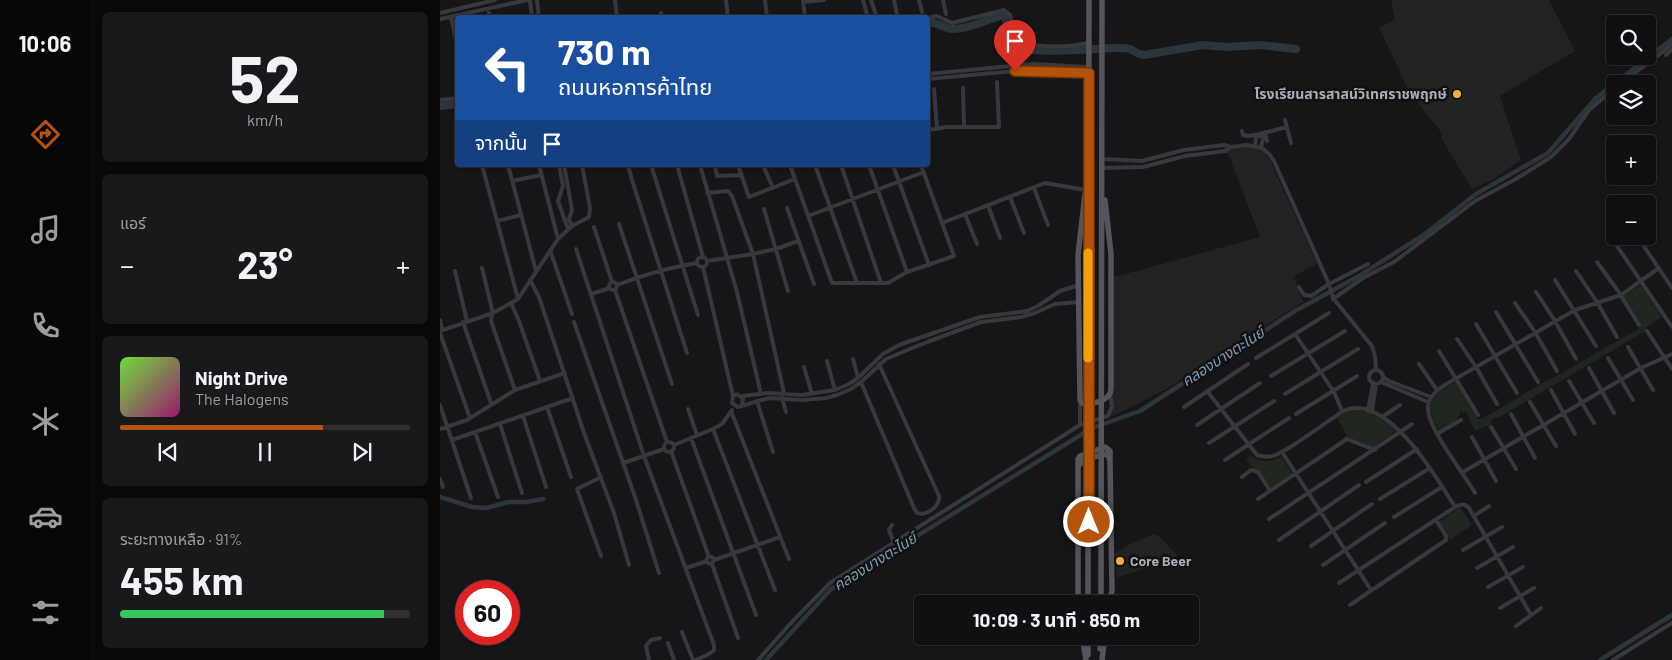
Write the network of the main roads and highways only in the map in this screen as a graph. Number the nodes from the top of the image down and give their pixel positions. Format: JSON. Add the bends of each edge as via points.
{"nodes":[{"id":1,"x":1089,"y":0,"type":"edge"},
{"id":2,"x":1102,"y":0,"type":"edge"},
{"id":3,"x":1089,"y":167,"type":"junction"},
{"id":4,"x":1103,"y":175,"type":"junction"},
{"id":5,"x":1078,"y":260,"type":"junction"},
{"id":6,"x":1088,"y":260,"type":"junction"},
{"id":7,"x":1101,"y":268,"type":"junction"},
{"id":8,"x":1111,"y":269,"type":"junction"},
{"id":9,"x":1111,"y":388,"type":"junction"},
{"id":10,"x":1080,"y":392,"type":"junction"},
{"id":11,"x":1111,"y":578,"type":"junction"},
{"id":12,"x":1101,"y":579,"type":"junction"},
{"id":13,"x":1079,"y":592,"type":"junction"},
{"id":14,"x":1088,"y":592,"type":"joint"},
{"id":15,"x":1079,"y":595,"type":"edge"},
{"id":16,"x":1101,"y":595,"type":"edge"},
{"id":17,"x":1111,"y":595,"type":"edge"},
{"id":18,"x":1084,"y":645,"type":"edge"},
{"id":19,"x":1088,"y":645,"type":"edge"},
{"id":20,"x":1101,"y":645,"type":"edge"},
{"id":21,"x":1104,"y":645,"type":"edge"},
{"id":22,"x":1087,"y":660,"type":"edge"},
{"id":23,"x":1101,"y":660,"type":"edge"}],
"edges":[{"from":1,"to":3,"type":"main road"},
{"from":2,"to":4,"type":"main road"},
{"from":3,"to":5,"type":"main road"},
{"from":3,"to":6,"type":"main road"},
{"from":4,"to":7,"type":"main road"},
{"from":4,"to":8,"type":"main road"},
{"from":5,"to":6,"type":"main road","via":[[1083,254]]},
{"from":5,"to":10,"type":"main road"},
{"from":6,"to":14,"type":"main road"},
{"from":7,"to":8,"type":"main road","via":[[1107,258]]},
{"from":7,"to":12,"type":"main road"},
{"from":8,"to":9,"type":"main road"},
{"from":9,"to":10,"type":"main road","via":[[1091,398],[1082,397]]},
{"from":9,"to":10,"type":"main road","via":[[1110,394],[1090,404],[1083,404]]},
{"from":11,"to":12,"type":"main road","via":[[1107,588],[1102,586]]},
{"from":11,"to":13,"type":"main road","via":[[1110,462],[1108,455],[1104,454],[1082,461],[1078,467]]},
{"from":11,"to":17,"type":"main road"},
{"from":12,"to":16,"type":"main road"},
{"from":13,"to":14,"type":"main road","via":[[1080,601],[1084,602]]},
{"from":13,"to":15,"type":"main road"},
{"from":18,"to":22,"type":"main road"},
{"from":19,"to":22,"type":"main road"},
{"from":20,"to":23,"type":"main road"},
{"from":21,"to":23,"type":"main road"}]}
